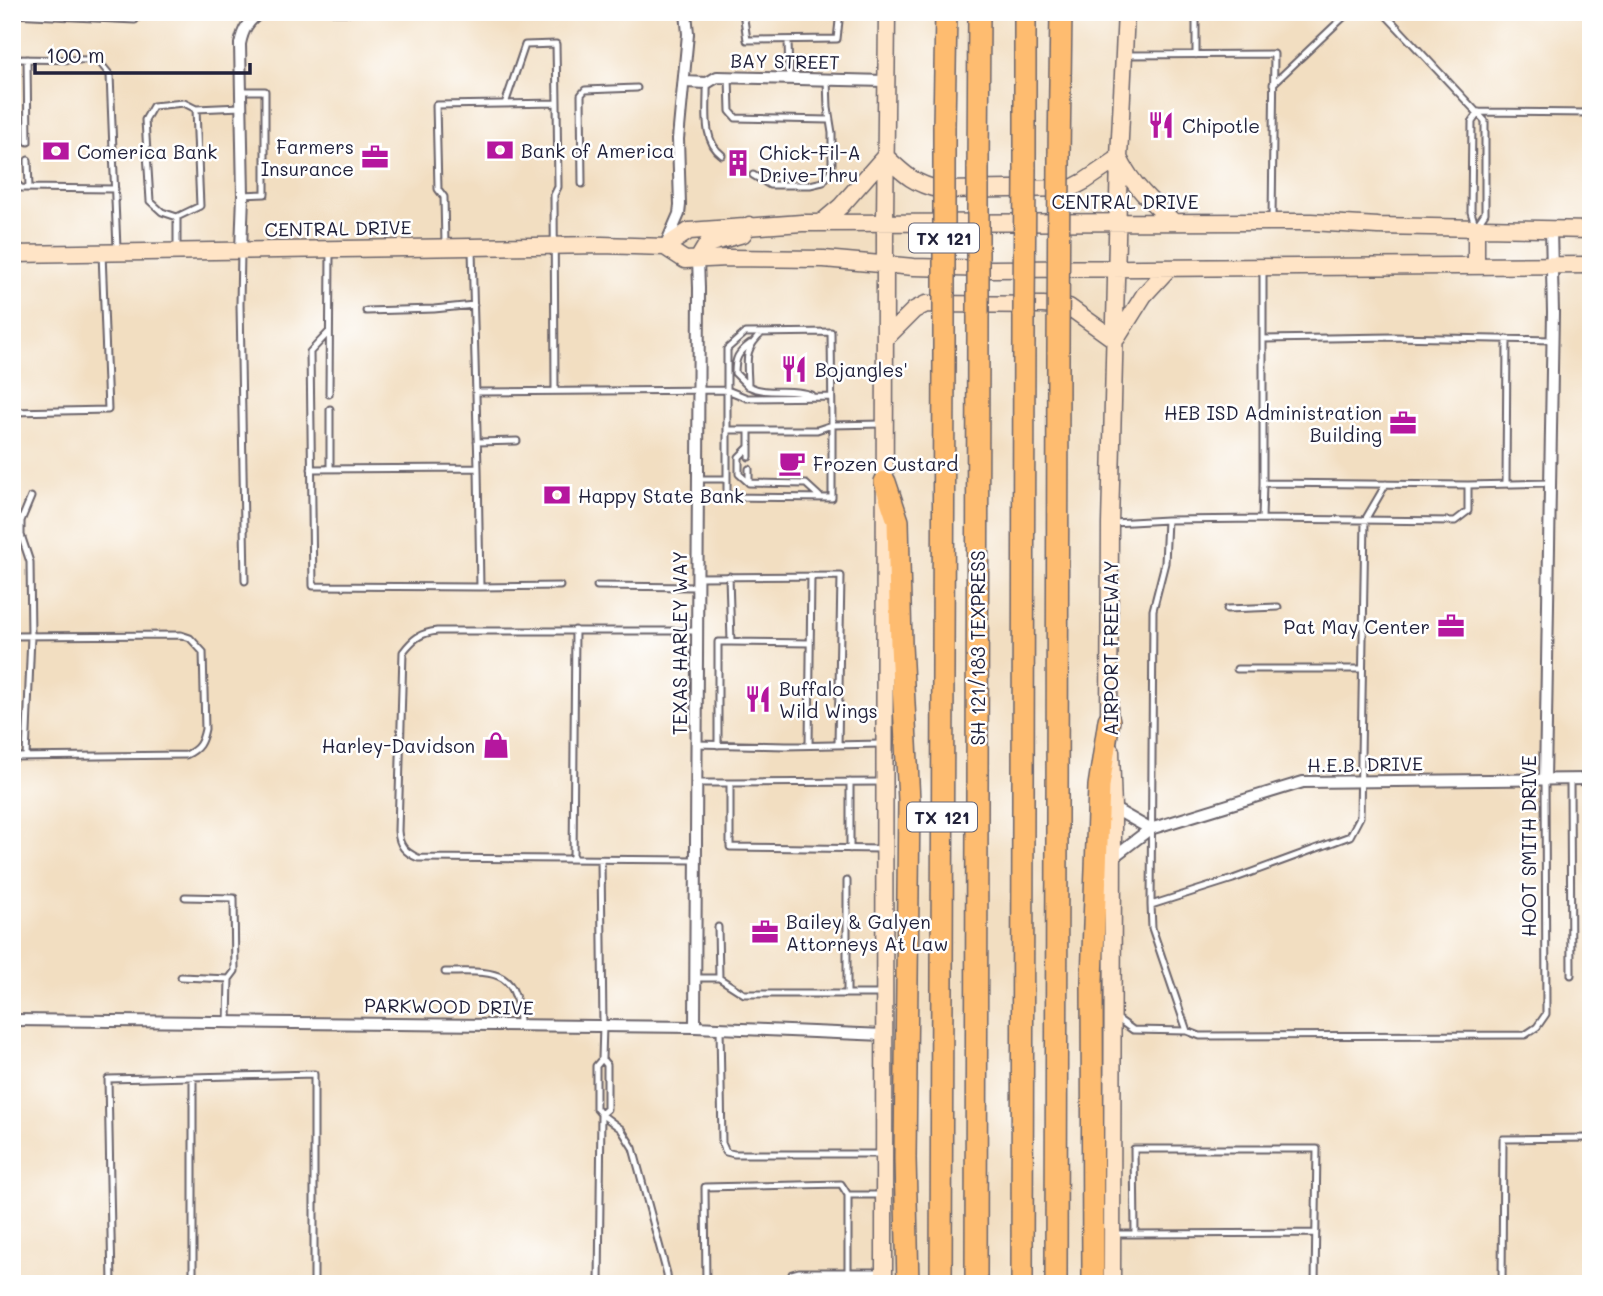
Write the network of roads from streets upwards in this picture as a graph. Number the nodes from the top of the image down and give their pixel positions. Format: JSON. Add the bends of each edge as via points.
{"nodes":[{"id":1,"x":261,"y":12,"type":"edge"},
{"id":2,"x":686,"y":12,"type":"edge"},
{"id":3,"x":887,"y":12,"type":"edge"},
{"id":4,"x":946,"y":12,"type":"edge"},
{"id":5,"x":979,"y":12,"type":"edge"},
{"id":6,"x":1025,"y":12,"type":"edge"},
{"id":7,"x":1061,"y":12,"type":"edge"},
{"id":8,"x":1126,"y":12,"type":"edge"},
{"id":9,"x":886,"y":81,"type":"junction"},
{"id":10,"x":685,"y":82,"type":"junction"},
{"id":11,"x":885,"y":156,"type":"junction"},
{"id":12,"x":1119,"y":158,"type":"junction"},
{"id":13,"x":822,"y":222,"type":"junction"},
{"id":14,"x":885,"y":222,"type":"junction"},
{"id":15,"x":1117,"y":222,"type":"junction"},
{"id":16,"x":1174,"y":222,"type":"junction"},
{"id":17,"x":749,"y":225,"type":"junction"},
{"id":18,"x":1476,"y":228,"type":"junction"},
{"id":19,"x":1551,"y":229,"type":"junction"},
{"id":20,"x":1591,"y":230,"type":"edge"},
{"id":21,"x":665,"y":247,"type":"junction"},
{"id":22,"x":241,"y":250,"type":"junction"},
{"id":23,"x":12,"y":254,"type":"edge"},
{"id":24,"x":698,"y":259,"type":"junction"},
{"id":25,"x":885,"y":264,"type":"junction"},
{"id":26,"x":1476,"y":265,"type":"junction"},
{"id":27,"x":1552,"y":265,"type":"junction"},
{"id":28,"x":1591,"y":265,"type":"edge"},
{"id":29,"x":1117,"y":269,"type":"junction"},
{"id":30,"x":1168,"y":269,"type":"junction"},
{"id":31,"x":885,"y":339,"type":"junction"},
{"id":32,"x":1115,"y":340,"type":"junction"},
{"id":33,"x":885,"y":482,"type":"junction"},
{"id":34,"x":1109,"y":720,"type":"junction"},
{"id":35,"x":1591,"y":779,"type":"edge"},
{"id":36,"x":1545,"y":780,"type":"junction"},
{"id":37,"x":1113,"y":808,"type":"junction"},
{"id":38,"x":1150,"y":829,"type":"junction"},
{"id":39,"x":1112,"y":858,"type":"junction"},
{"id":40,"x":12,"y":1020,"type":"edge"},
{"id":41,"x":695,"y":1027,"type":"junction"},
{"id":42,"x":884,"y":1035,"type":"junction"},
{"id":43,"x":884,"y":1278,"type":"edge"},
{"id":44,"x":908,"y":1284,"type":"edge"},
{"id":45,"x":941,"y":1284,"type":"edge"},
{"id":46,"x":976,"y":1284,"type":"edge"},
{"id":47,"x":1022,"y":1284,"type":"edge"},
{"id":48,"x":1056,"y":1284,"type":"edge"},
{"id":49,"x":1093,"y":1284,"type":"edge"},
{"id":50,"x":1112,"y":1284,"type":"edge"}],
"edges":[{"from":1,"to":22,"type":"street","via":[[250,19],[240,44]]},
{"from":2,"to":10,"type":"street"},
{"from":3,"to":9,"type":"main road"},
{"from":4,"to":45,"type":"highway","number":"TX 121","bridge":true},
{"from":5,"to":46,"type":"highway","name":"SH 121/183 TEXPRESS","bridge":true},
{"from":6,"to":47,"type":"highway","bridge":true},
{"from":7,"to":48,"type":"highway","bridge":true},
{"from":8,"to":12,"type":"main road","name":"AIRPORT FREEWAY"},
{"from":9,"to":10,"type":"street","name":"BAY STREET","via":[[717,77],[708,83]]},
{"from":9,"to":11,"type":"main road"},
{"from":10,"to":21,"type":"street","via":[[678,139],[679,214]]},
{"from":11,"to":12,"type":"main road","via":[[909,179],[941,190],[1072,187]]},
{"from":11,"to":13,"type":"main road"},
{"from":11,"to":14,"type":"main road"},
{"from":12,"to":15,"type":"main road","name":"AIRPORT FREEWAY"},
{"from":12,"to":16,"type":"main road","via":[[1144,195]]},
{"from":13,"to":14,"type":"main road","name":"CENTRAL DRIVE"},
{"from":13,"to":17,"type":"main road","name":"CENTRAL DRIVE"},
{"from":14,"to":15,"type":"main road","name":"CENTRAL DRIVE"},
{"from":14,"to":25,"type":"main road"},
{"from":15,"to":16,"type":"main road","name":"CENTRAL DRIVE"},
{"from":15,"to":29,"type":"main road","name":"AIRPORT FREEWAY"},
{"from":16,"to":18,"type":"main road","name":"CENTRAL DRIVE"},
{"from":17,"to":21,"type":"main road","name":"CENTRAL DRIVE","via":[[689,231]]},
{"from":17,"to":24,"type":"main road","via":[[743,234],[706,244]]},
{"from":18,"to":19,"type":"main road","name":"CENTRAL DRIVE"},
{"from":18,"to":26,"type":"main road"},
{"from":19,"to":20,"type":"main road","name":"CENTRAL DRIVE"},
{"from":19,"to":27,"type":"street","name":"HOOT SMITH DRIVE"},
{"from":21,"to":22,"type":"main road","name":"CENTRAL DRIVE"},
{"from":21,"to":24,"type":"main road","name":"CENTRAL DRIVE","via":[[685,260]]},
{"from":22,"to":23,"type":"main road","name":"CENTRAL DRIVE"},
{"from":24,"to":25,"type":"main road","name":"CENTRAL DRIVE"},
{"from":24,"to":41,"type":"street","name":"TEXAS HARLEY WAY"},
{"from":25,"to":29,"type":"main road","name":"CENTRAL DRIVE"},
{"from":25,"to":31,"type":"main road"},
{"from":26,"to":27,"type":"main road","name":"CENTRAL DRIVE"},
{"from":26,"to":30,"type":"main road","name":"CENTRAL DRIVE"},
{"from":27,"to":28,"type":"main road","name":"CENTRAL DRIVE"},
{"from":27,"to":36,"type":"street","name":"HOOT SMITH DRIVE"},
{"from":29,"to":30,"type":"main road","name":"CENTRAL DRIVE"},
{"from":29,"to":32,"type":"main road","name":"AIRPORT FREEWAY"},
{"from":30,"to":32,"type":"main road","via":[[1144,295]]},
{"from":31,"to":32,"type":"main road","via":[[914,310],[926,304],[952,304],[1069,307]]},
{"from":31,"to":33,"type":"main road"},
{"from":32,"to":34,"type":"main road","name":"AIRPORT FREEWAY"},
{"from":33,"to":42,"type":"main road"},
{"from":33,"to":44,"type":"highway","via":[[898,522],[909,801]]},
{"from":34,"to":37,"type":"main road","name":"AIRPORT FREEWAY"},
{"from":34,"to":49,"type":"highway","via":[[1100,786],[1092,980]]},
{"from":35,"to":36,"type":"street","name":"H.E.B. DRIVE"},
{"from":36,"to":38,"type":"street","name":"H.E.B. DRIVE","via":[[1303,782]]},
{"from":37,"to":38,"type":"street"},
{"from":37,"to":39,"type":"main road","name":"AIRPORT FREEWAY"},
{"from":38,"to":39,"type":"street","name":"H.E.B. DRIVE"},
{"from":39,"to":50,"type":"main road","name":"AIRPORT FREEWAY"},
{"from":40,"to":41,"type":"street","name":"PARKWOOD DRIVE"},
{"from":41,"to":42,"type":"street","name":"PARKWOOD DRIVE"},
{"from":42,"to":43,"type":"main road"}]}
